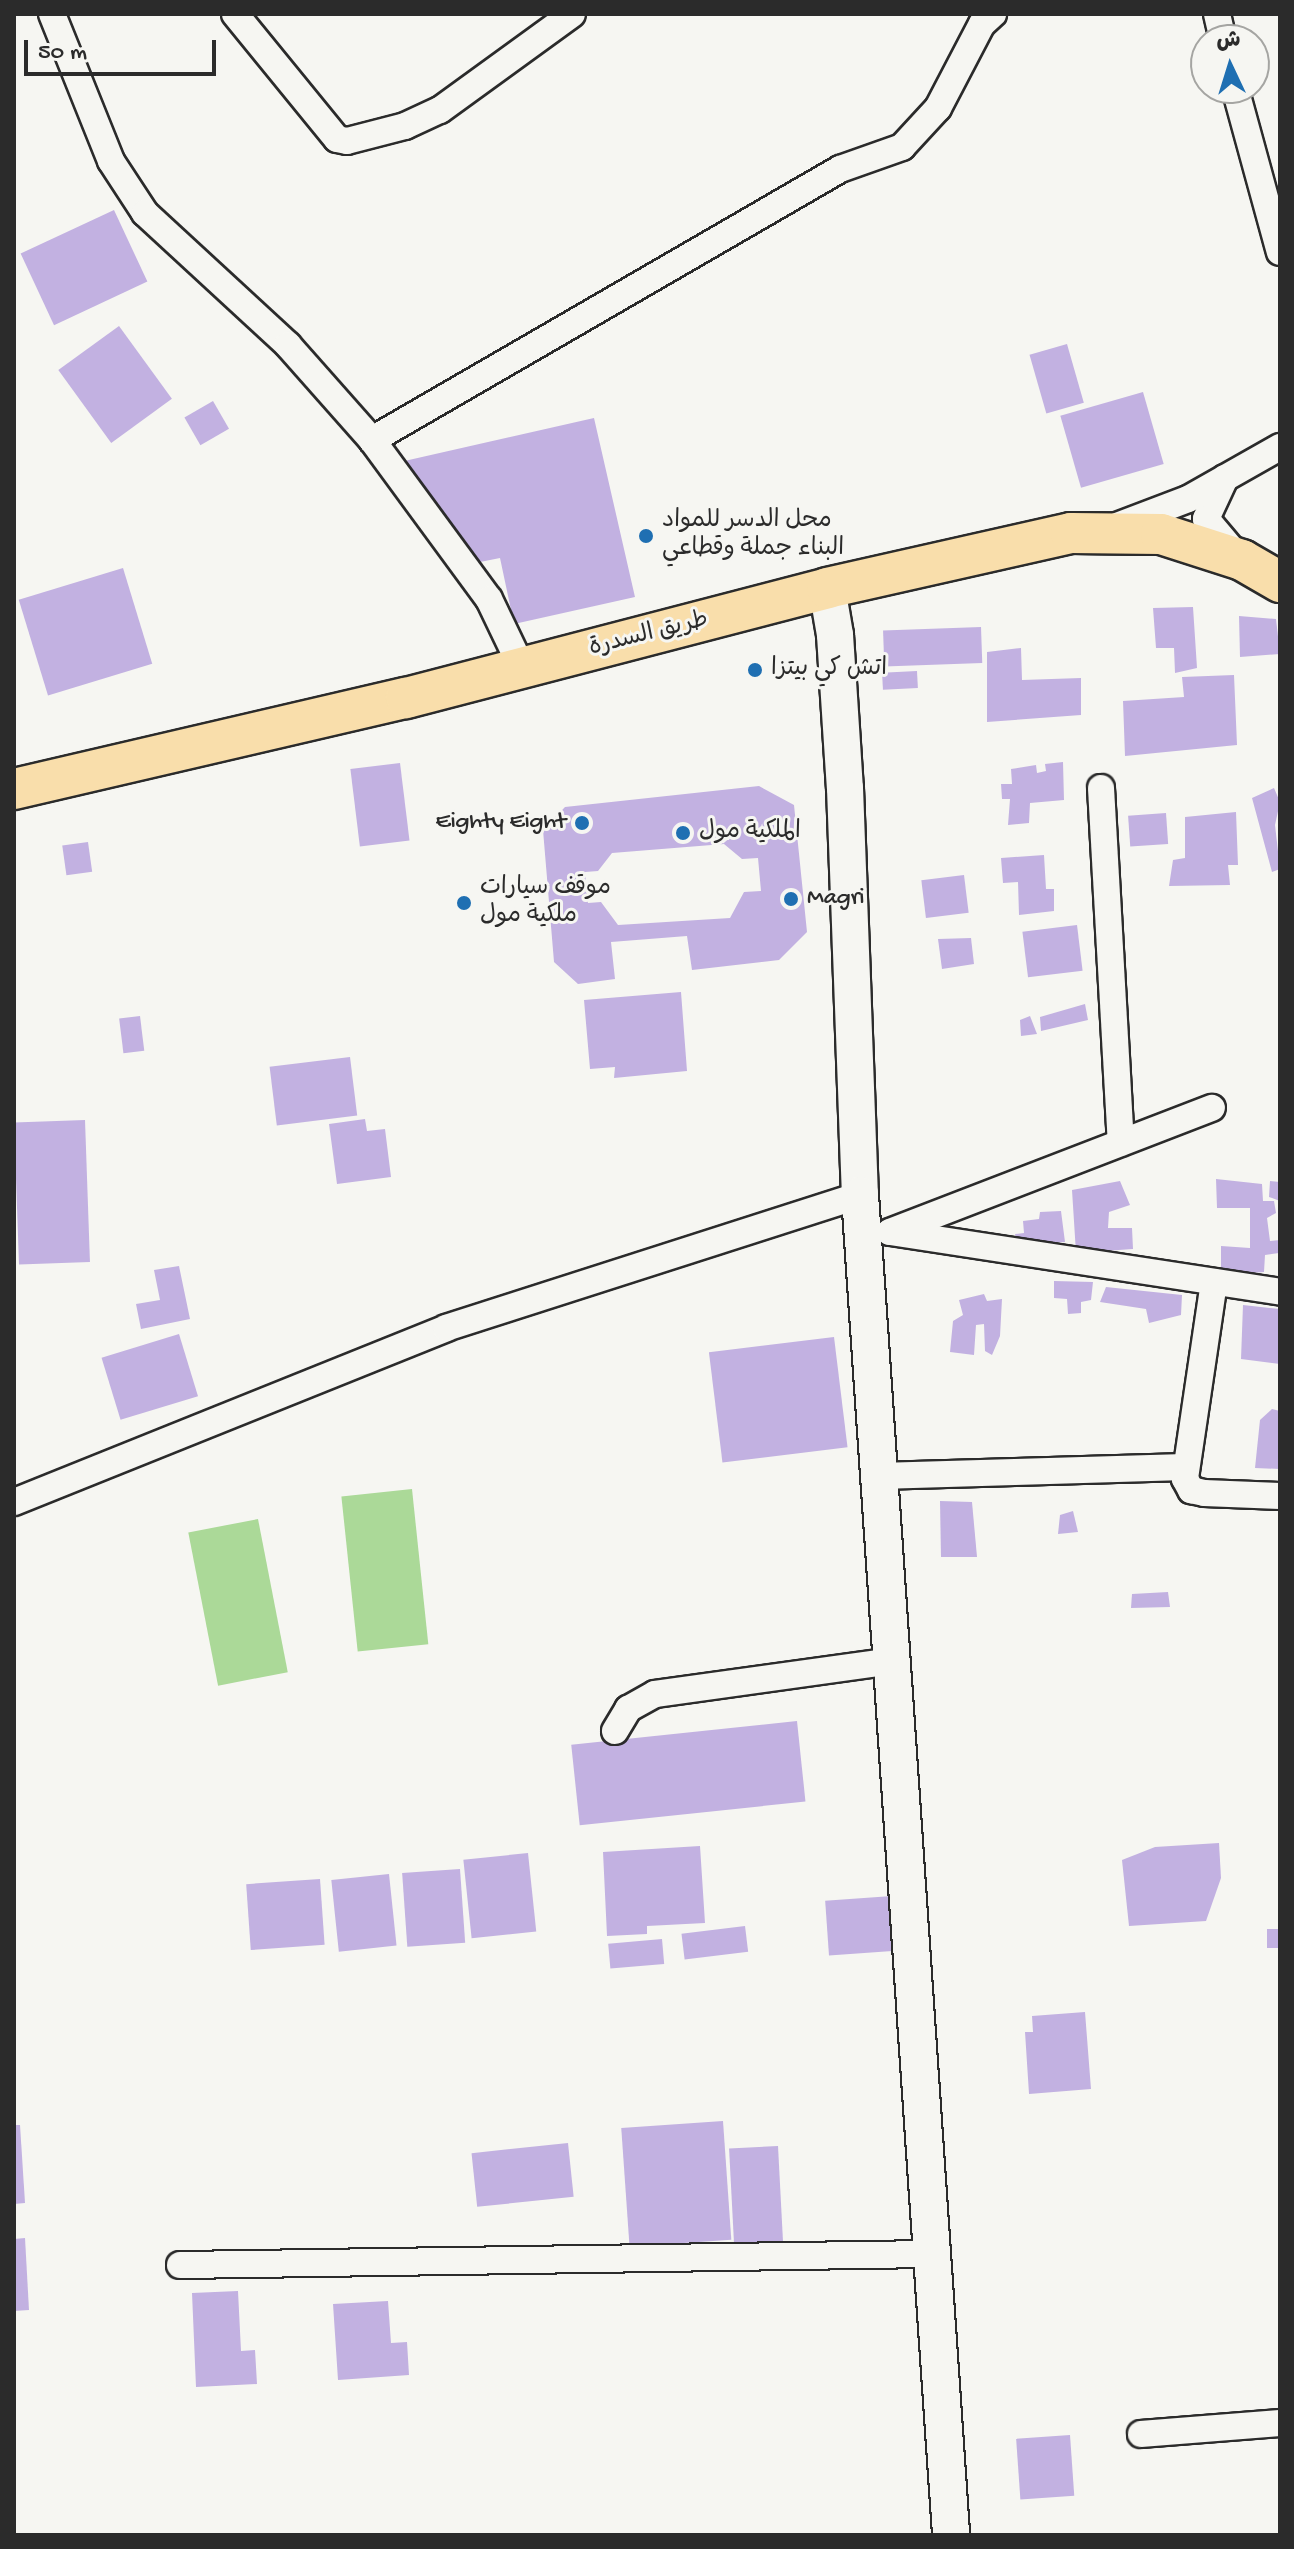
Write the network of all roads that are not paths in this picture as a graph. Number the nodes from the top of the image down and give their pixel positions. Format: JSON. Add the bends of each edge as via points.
{"nodes":[{"id":1,"x":52,"y":14,"type":"edge"},
{"id":2,"x":235,"y":14,"type":"edge"},
{"id":3,"x":572,"y":14,"type":"edge"},
{"id":4,"x":993,"y":14,"type":"edge"},
{"id":5,"x":1239,"y":104,"type":"edge"},
{"id":6,"x":1280,"y":252,"type":"edge"},
{"id":7,"x":372,"y":440,"type":"junction"},
{"id":8,"x":1280,"y":447,"type":"edge"},
{"id":9,"x":1225,"y":478,"type":"junction"},
{"id":10,"x":1106,"y":531,"type":"junction"},
{"id":11,"x":1242,"y":560,"type":"junction"},
{"id":12,"x":1280,"y":582,"type":"edge"},
{"id":13,"x":827,"y":588,"type":"junction"},
{"id":14,"x":522,"y":668,"type":"junction"},
{"id":15,"x":1101,"y":788,"type":"dead end"},
{"id":16,"x":14,"y":789,"type":"edge"},
{"id":17,"x":1212,"y":1108,"type":"dead end"},
{"id":18,"x":1121,"y":1142,"type":"junction"},
{"id":19,"x":860,"y":1195,"type":"junction"},
{"id":20,"x":877,"y":1235,"type":"junction"},
{"id":21,"x":1214,"y":1282,"type":"junction"},
{"id":22,"x":1280,"y":1292,"type":"edge"},
{"id":23,"x":1185,"y":1467,"type":"junction"},
{"id":24,"x":879,"y":1476,"type":"junction"},
{"id":25,"x":1280,"y":1496,"type":"edge"},
{"id":26,"x":14,"y":1502,"type":"edge"},
{"id":27,"x":892,"y":1661,"type":"junction"},
{"id":28,"x":615,"y":1731,"type":"dead end"},
{"id":29,"x":931,"y":2254,"type":"junction"},
{"id":30,"x":180,"y":2265,"type":"dead end"},
{"id":31,"x":1280,"y":2423,"type":"edge"},
{"id":32,"x":1141,"y":2434,"type":"dead end"},
{"id":33,"x":951,"y":2535,"type":"edge"}],
"edges":[{"from":1,"to":7,"type":"street","via":[[111,161],[145,213],[288,345]]},
{"from":2,"to":3,"type":"street","via":[[337,139],[347,141],[405,126],[440,110]]},
{"from":4,"to":7,"type":"street","via":[[982,24],[938,108],[902,147],[840,169]]},
{"from":5,"to":6,"type":"street"},
{"from":7,"to":14,"type":"street","via":[[489,599]]},
{"from":8,"to":9,"type":"street"},
{"from":9,"to":10,"type":"street","via":[[1188,499]]},
{"from":9,"to":11,"type":"street","via":[[1206,519],[1214,535]]},
{"from":10,"to":11,"type":"main road","name":"طريق السدرة","via":[[1161,534]]},
{"from":10,"to":13,"type":"main road","name":"طريق السدرة","via":[[1016,544]]},
{"from":11,"to":12,"type":"main road","name":"طريق السدرة"},
{"from":13,"to":14,"type":"main road","name":"طريق السدرة"},
{"from":13,"to":19,"type":"street","via":[[845,788]]},
{"from":14,"to":16,"type":"main road","name":"طريق السدرة"},
{"from":15,"to":18,"type":"street"},
{"from":17,"to":18,"type":"street"},
{"from":18,"to":20,"type":"street"},
{"from":19,"to":20,"type":"street"},
{"from":19,"to":26,"type":"street","via":[[446,1328]]},
{"from":20,"to":21,"type":"street"},
{"from":20,"to":24,"type":"street"},
{"from":21,"to":22,"type":"street"},
{"from":21,"to":23,"type":"street"},
{"from":23,"to":24,"type":"street"},
{"from":23,"to":25,"type":"street","via":[[1191,1490]]},
{"from":24,"to":27,"type":"street"},
{"from":27,"to":28,"type":"street","via":[[655,1694],[628,1709]]},
{"from":27,"to":29,"type":"street"},
{"from":29,"to":30,"type":"street"},
{"from":29,"to":33,"type":"street"},
{"from":31,"to":32,"type":"street"}]}
